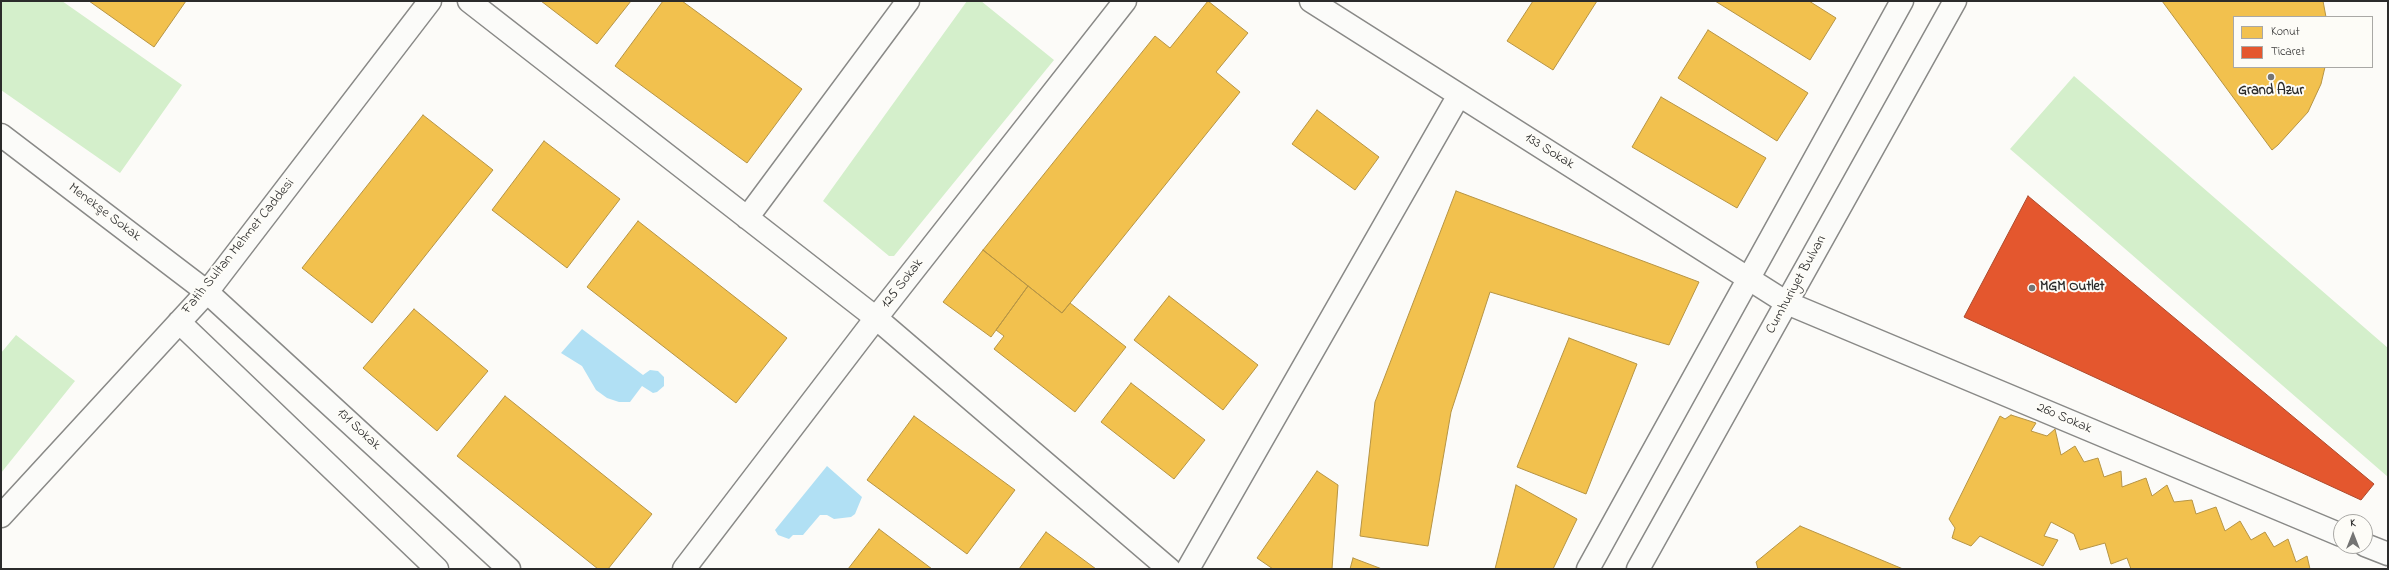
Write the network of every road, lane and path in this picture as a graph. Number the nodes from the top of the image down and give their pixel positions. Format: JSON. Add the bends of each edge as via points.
{"nodes":[{"id":1,"x":430,"y":1,"type":"edge"},
{"id":2,"x":469,"y":1,"type":"edge"},
{"id":3,"x":908,"y":1,"type":"edge"},
{"id":4,"x":1126,"y":1,"type":"edge"},
{"id":5,"x":1311,"y":1,"type":"edge"},
{"id":6,"x":1902,"y":1,"type":"edge"},
{"id":7,"x":1955,"y":1,"type":"edge"},
{"id":8,"x":1459,"y":95,"type":"junction"},
{"id":9,"x":1,"y":135,"type":"edge"},
{"id":10,"x":747,"y":218,"type":"junction"},
{"id":11,"x":1750,"y":279,"type":"junction"},
{"id":12,"x":207,"y":292,"type":"junction"},
{"id":13,"x":1787,"y":303,"type":"junction"},
{"id":14,"x":876,"y":318,"type":"junction"},
{"id":15,"x":178,"y":322,"type":"junction"},
{"id":16,"x":1,"y":516,"type":"edge"},
{"id":17,"x":2333,"y":532,"type":"edge"},
{"id":18,"x":2373,"y":548,"type":"edge"},
{"id":19,"x":2388,"y":554,"type":"edge"},
{"id":20,"x":437,"y":569,"type":"edge"},
{"id":21,"x":509,"y":569,"type":"edge"},
{"id":22,"x":684,"y":569,"type":"edge"},
{"id":23,"x":1169,"y":569,"type":"edge"},
{"id":24,"x":1188,"y":569,"type":"edge"},
{"id":25,"x":1588,"y":569,"type":"edge"},
{"id":26,"x":1638,"y":569,"type":"edge"}],
"edges":[{"from":1,"to":12,"type":"street","name":"Fatih Sultan Mehmet Caddesi"},
{"from":2,"to":10,"type":"street"},
{"from":3,"to":10,"type":"street"},
{"from":4,"to":14,"type":"street","name":"125 Sokak"},
{"from":5,"to":8,"type":"street","name":"133 Sokak"},
{"from":6,"to":11,"type":"street"},
{"from":7,"to":13,"type":"street","name":"Cumhuriyet Bulvarı"},
{"from":8,"to":11,"type":"street","name":"133 Sokak"},
{"from":8,"to":24,"type":"street"},
{"from":9,"to":12,"type":"street","name":"Menekşe Sokak"},
{"from":10,"to":14,"type":"street"},
{"from":11,"to":13,"type":"street","name":"133 Sokak"},
{"from":11,"to":25,"type":"street"},
{"from":12,"to":15,"type":"street","name":"Fatih Sultan Mehmet Caddesi"},
{"from":12,"to":21,"type":"street","name":"131 Sokak"},
{"from":13,"to":17,"type":"street","name":"260 Sokak"},
{"from":13,"to":26,"type":"street","name":"Cumhuriyet Bulvarı"},
{"from":14,"to":22,"type":"street","name":"125 Sokak"},
{"from":14,"to":23,"type":"street"},
{"from":15,"to":16,"type":"street","name":"Fatih Sultan Mehmet Caddesi"},
{"from":15,"to":20,"type":"street"},
{"from":18,"to":19,"type":"street"}]}
